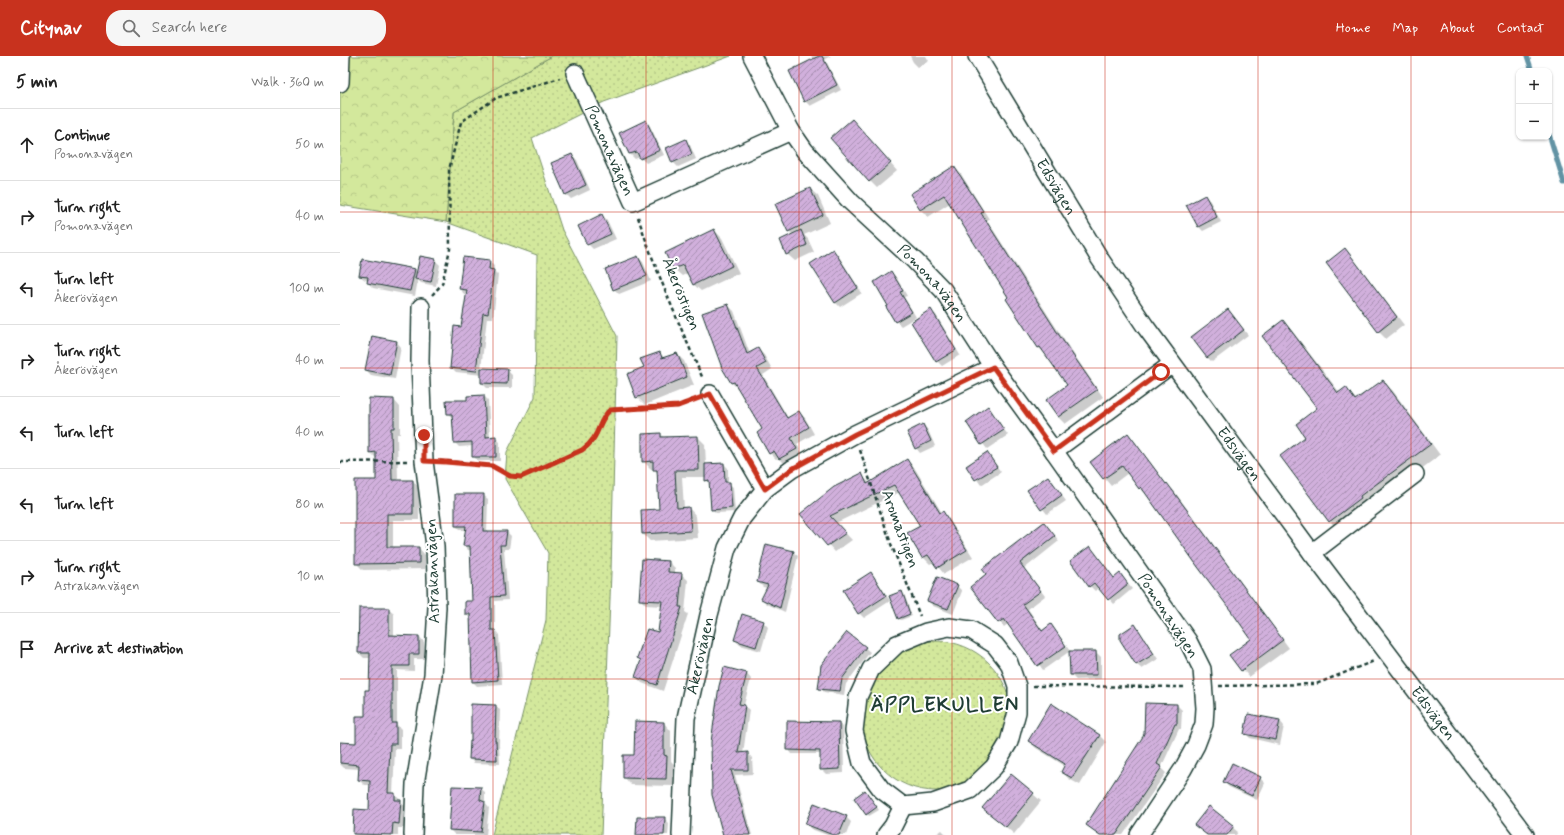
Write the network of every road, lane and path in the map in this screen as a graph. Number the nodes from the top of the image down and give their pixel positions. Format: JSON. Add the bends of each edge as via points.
{"nodes":[{"id":1,"x":341,"y":56,"type":"edge"},
{"id":2,"x":752,"y":56,"type":"edge"},
{"id":3,"x":978,"y":56,"type":"edge"},
{"id":4,"x":575,"y":73,"type":"joint"},
{"id":5,"x":340,"y":83,"type":"edge"},
{"id":6,"x":791,"y":131,"type":"junction"},
{"id":7,"x":633,"y":202,"type":"junction"},
{"id":8,"x":421,"y":307,"type":"joint"},
{"id":9,"x":1172,"y":364,"type":"junction"},
{"id":10,"x":993,"y":367,"type":"junction"},
{"id":11,"x":710,"y":394,"type":"junction"},
{"id":12,"x":855,"y":434,"type":"junction"},
{"id":13,"x":1054,"y":451,"type":"junction"},
{"id":14,"x":424,"y":461,"type":"junction"},
{"id":15,"x":340,"y":462,"type":"edge"},
{"id":16,"x":1415,"y":474,"type":"dead end"},
{"id":17,"x":765,"y":489,"type":"junction"},
{"id":18,"x":1312,"y":553,"type":"junction"},
{"id":19,"x":926,"y":632,"type":"junction"},
{"id":20,"x":1390,"y":654,"type":"junction"},
{"id":21,"x":1016,"y":686,"type":"junction"},
{"id":22,"x":1204,"y":687,"type":"junction"},
{"id":23,"x":903,"y":806,"type":"junction"},
{"id":24,"x":413,"y":835,"type":"edge"},
{"id":25,"x":681,"y":835,"type":"edge"},
{"id":26,"x":886,"y":835,"type":"edge"},
{"id":27,"x":1139,"y":835,"type":"edge"},
{"id":28,"x":1525,"y":835,"type":"edge"}],
"edges":[{"from":1,"to":5,"type":"street"},
{"from":2,"to":6,"type":"street","name":"Pomonavägen"},
{"from":3,"to":9,"type":"street","name":"Edsvägen","via":[[1100,258]]},
{"from":4,"to":7,"type":"street","name":"Pomonavägen"},
{"from":4,"to":8,"type":"path","via":[[496,98],[461,122],[449,170],[450,249],[442,284]]},
{"from":6,"to":7,"type":"street","name":"Pomonavägen"},
{"from":6,"to":10,"type":"street","name":"Pomonavägen","via":[[805,151],[851,202],[943,290]]},
{"from":7,"to":11,"type":"path","name":"Åkeröstigen","via":[[664,287]]},
{"from":8,"to":14,"type":"street","name":"Astrakanvägen","via":[[420,361]]},
{"from":9,"to":13,"type":"street"},
{"from":9,"to":18,"type":"street","name":"Edsvägen"},
{"from":10,"to":12,"type":"street","name":"Åkerövägen"},
{"from":10,"to":13,"type":"street","name":"Pomonavägen"},
{"from":11,"to":14,"type":"path","via":[[678,406],[610,410],[589,445],[521,477],[510,476],[492,466]]},
{"from":11,"to":17,"type":"street"},
{"from":12,"to":17,"type":"street","name":"Åkerövägen","via":[[792,469]]},
{"from":12,"to":19,"type":"path","name":"Aromastigen","via":[[891,544]]},
{"from":13,"to":22,"type":"street","name":"Pomonavägen","via":[[1188,641],[1202,669]]},
{"from":14,"to":15,"type":"path"},
{"from":14,"to":24,"type":"street","name":"Astrakanvägen","via":[[435,546],[437,607],[432,674],[415,784]]},
{"from":16,"to":18,"type":"street"},
{"from":17,"to":25,"type":"street","name":"Åkerövägen","via":[[742,518],[727,548],[709,615],[686,718]]},
{"from":18,"to":20,"type":"street","name":"Edsvägen"},
{"from":19,"to":21,"type":"street","via":[[949,627],[970,630],[995,645],[1009,663]]},
{"from":19,"to":23,"type":"street","via":[[897,644],[871,669],[858,697],[854,731],[862,764],[882,790]]},
{"from":20,"to":22,"type":"path","via":[[1316,684]]},
{"from":20,"to":28,"type":"street","name":"Edsvägen"},
{"from":21,"to":22,"type":"path"},
{"from":21,"to":23,"type":"street","via":[[1017,712],[1009,742],[994,767],[970,790],[933,803]]},
{"from":22,"to":27,"type":"street","name":"Pomonavägen","via":[[1204,724],[1196,745]]},
{"from":23,"to":26,"type":"street"}]}
